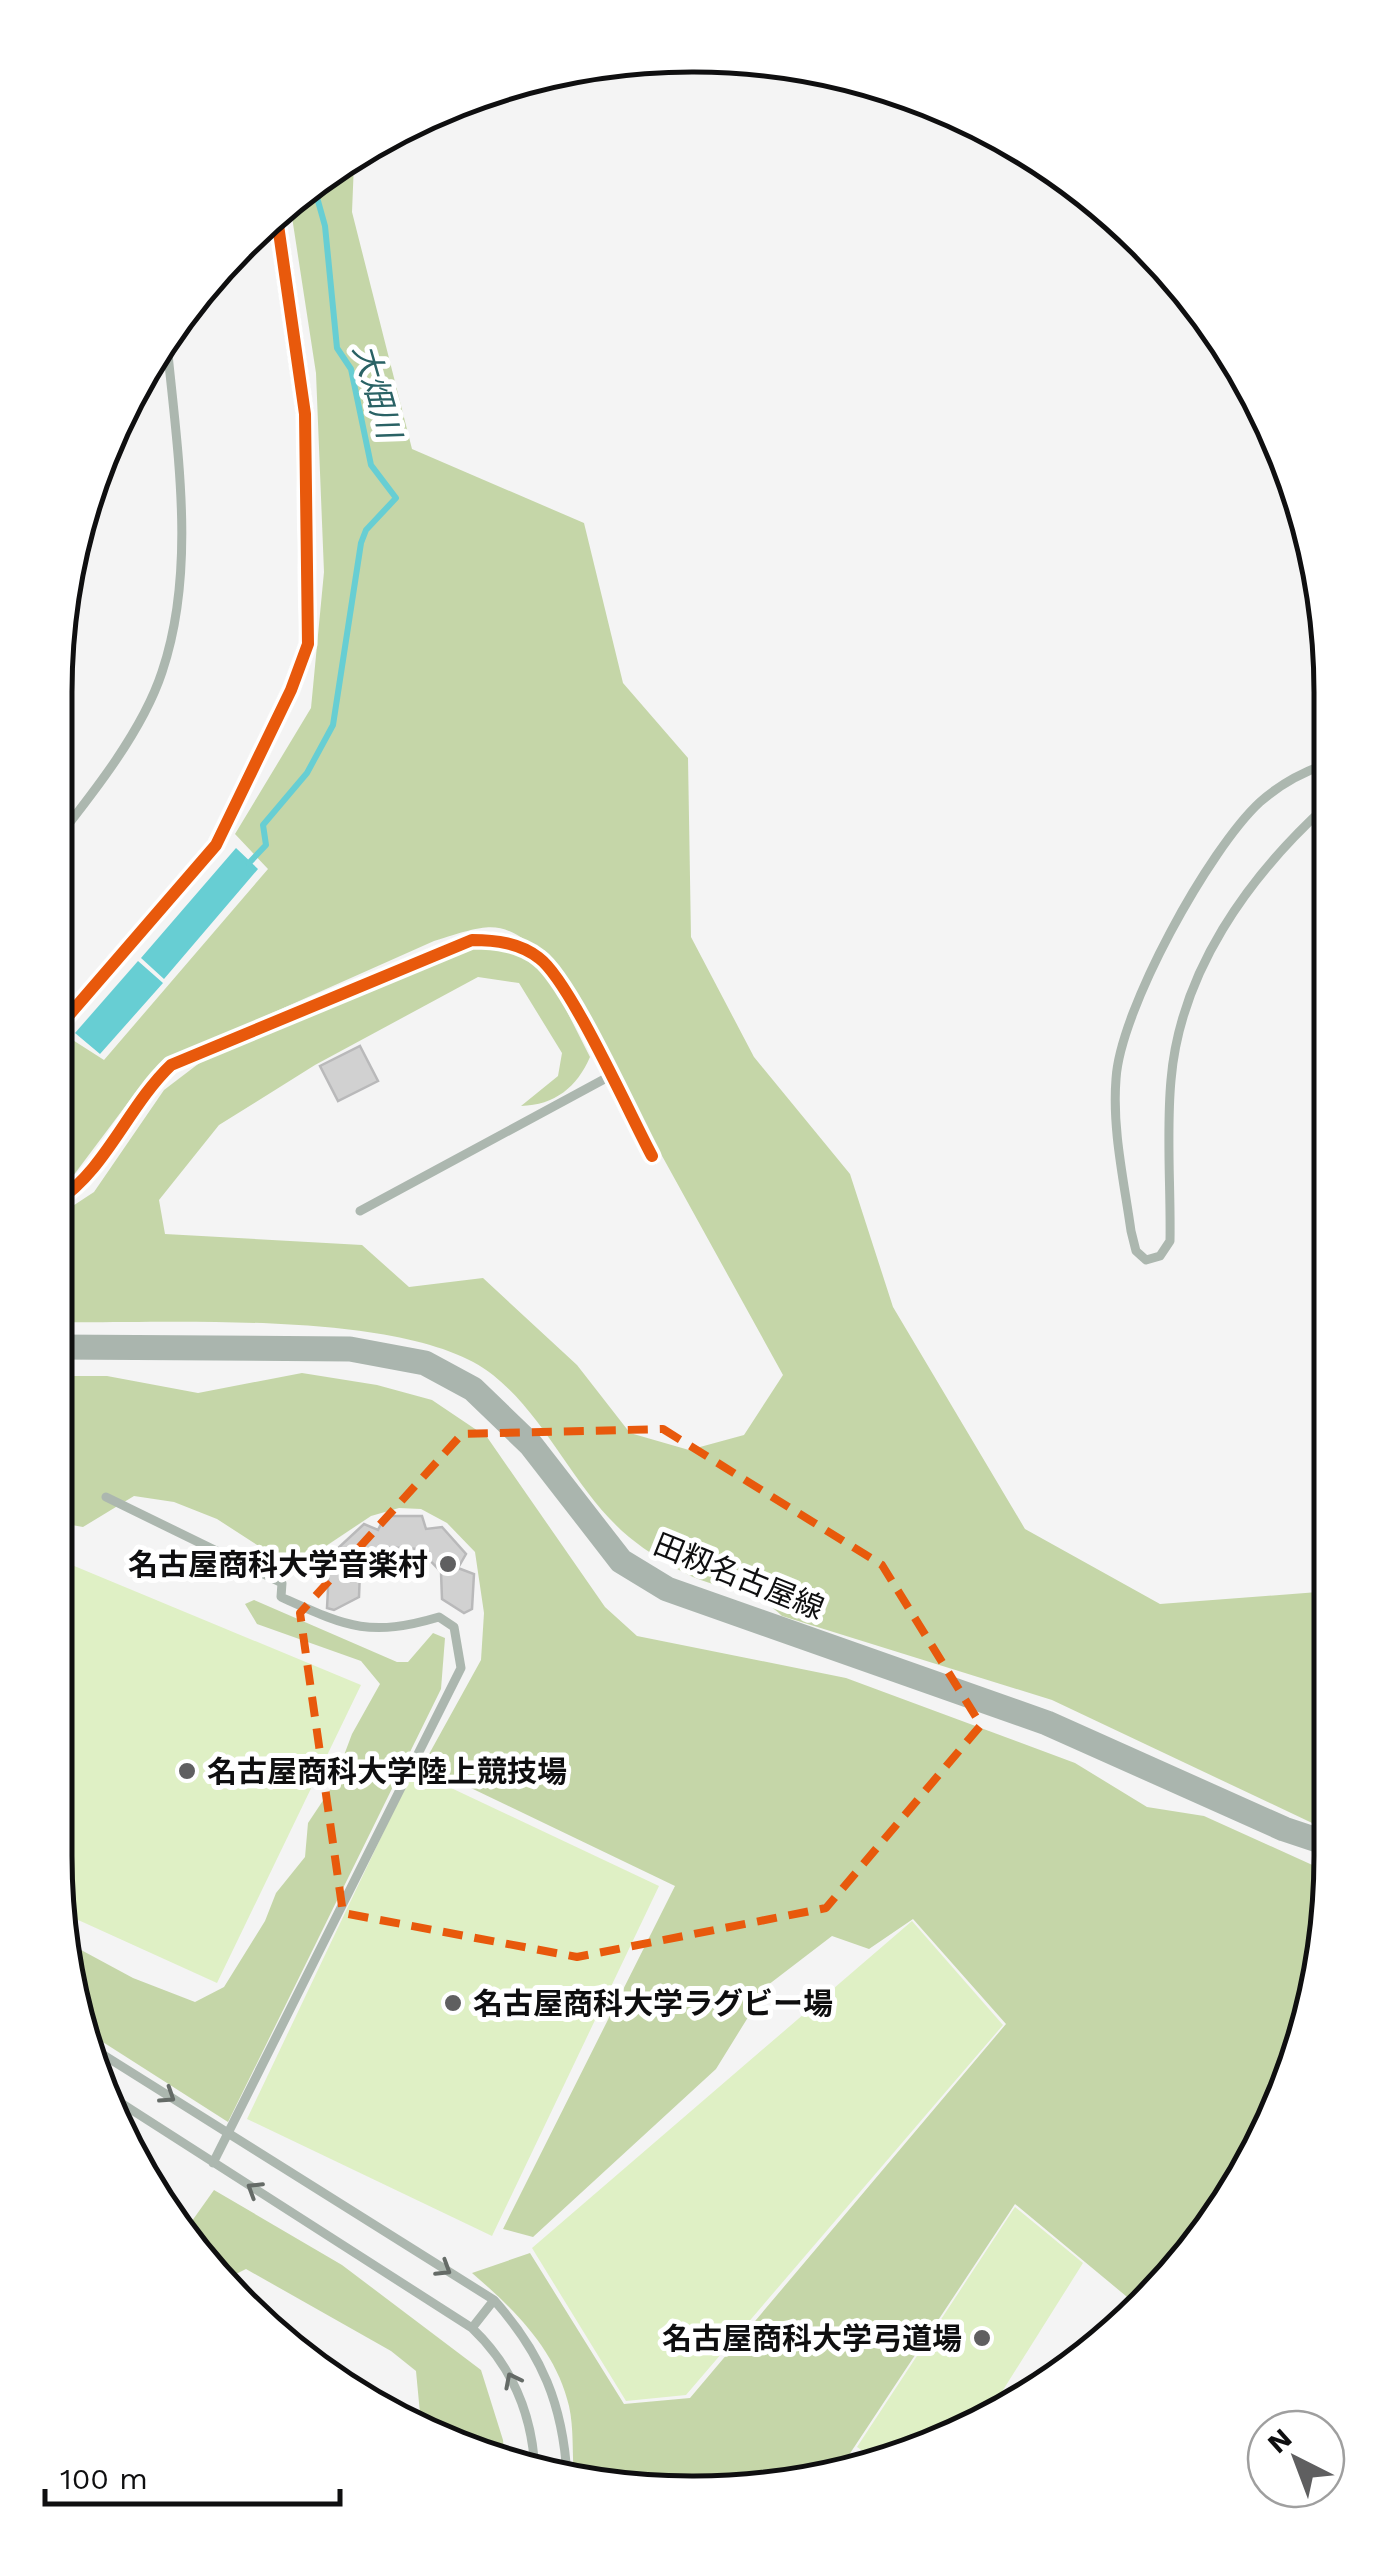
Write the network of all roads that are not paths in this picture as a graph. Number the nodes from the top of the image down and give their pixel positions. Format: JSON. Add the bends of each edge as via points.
{"nodes":[{"id":1,"x":279,"y":231,"type":"edge"},
{"id":2,"x":169,"y":362,"type":"edge"},
{"id":3,"x":1314,"y":770,"type":"edge"},
{"id":4,"x":1314,"y":818,"type":"edge"},
{"id":5,"x":72,"y":819,"type":"edge"},
{"id":6,"x":72,"y":1011,"type":"edge"},
{"id":7,"x":610,"y":1076,"type":"junction"},
{"id":8,"x":652,"y":1156,"type":"dead end"},
{"id":9,"x":72,"y":1189,"type":"edge"},
{"id":10,"x":360,"y":1211,"type":"dead end"},
{"id":11,"x":72,"y":1347,"type":"edge"},
{"id":12,"x":106,"y":1498,"type":"dead end"},
{"id":13,"x":1314,"y":1839,"type":"edge"},
{"id":14,"x":106,"y":2056,"type":"edge"},
{"id":15,"x":126,"y":2107,"type":"edge"},
{"id":16,"x":228,"y":2134,"type":"junction"},
{"id":17,"x":214,"y":2163,"type":"junction"},
{"id":18,"x":494,"y":2300,"type":"junction"},
{"id":19,"x":472,"y":2328,"type":"junction"},
{"id":20,"x":533,"y":2455,"type":"edge"},
{"id":21,"x":566,"y":2463,"type":"edge"}],
"edges":[{"from":1,"to":6,"type":"street","via":[[306,414],[308,644],[216,844]]},
{"from":2,"to":5,"type":"lane","via":[[180,482],[179,562],[162,673],[111,768]]},
{"from":3,"to":4,"type":"lane","via":[[1282,786],[1220,850],[1138,1000],[1122,1045],[1115,1110],[1130,1231],[1146,1260],[1160,1256],[1170,1241],[1171,1078],[1200,968],[1269,864]]},
{"from":7,"to":8,"type":"street"},
{"from":7,"to":9,"type":"street","via":[[540,958],[496,940],[472,940],[172,1065]]},
{"from":7,"to":10,"type":"lane"},
{"from":11,"to":13,"type":"main road","name":"田籾名古屋線","via":[[350,1349],[425,1363],[473,1389],[530,1444],[621,1561],[667,1588],[1047,1723]]},
{"from":12,"to":16,"type":"lane","via":[[282,1583],[281,1598],[348,1627],[401,1629],[439,1617],[454,1627],[461,1668]]},
{"from":14,"to":16,"type":"lane","one_way":true},
{"from":15,"to":17,"type":"lane"},
{"from":16,"to":17,"type":"lane"},
{"from":16,"to":18,"type":"lane","one_way":true},
{"from":19,"to":17,"type":"lane","one_way":true},
{"from":18,"to":19,"type":"lane"},
{"from":18,"to":21,"type":"lane","via":[[543,2364],[562,2424]]},
{"from":20,"to":19,"type":"lane","one_way":true,"via":[[516,2387]]}]}
